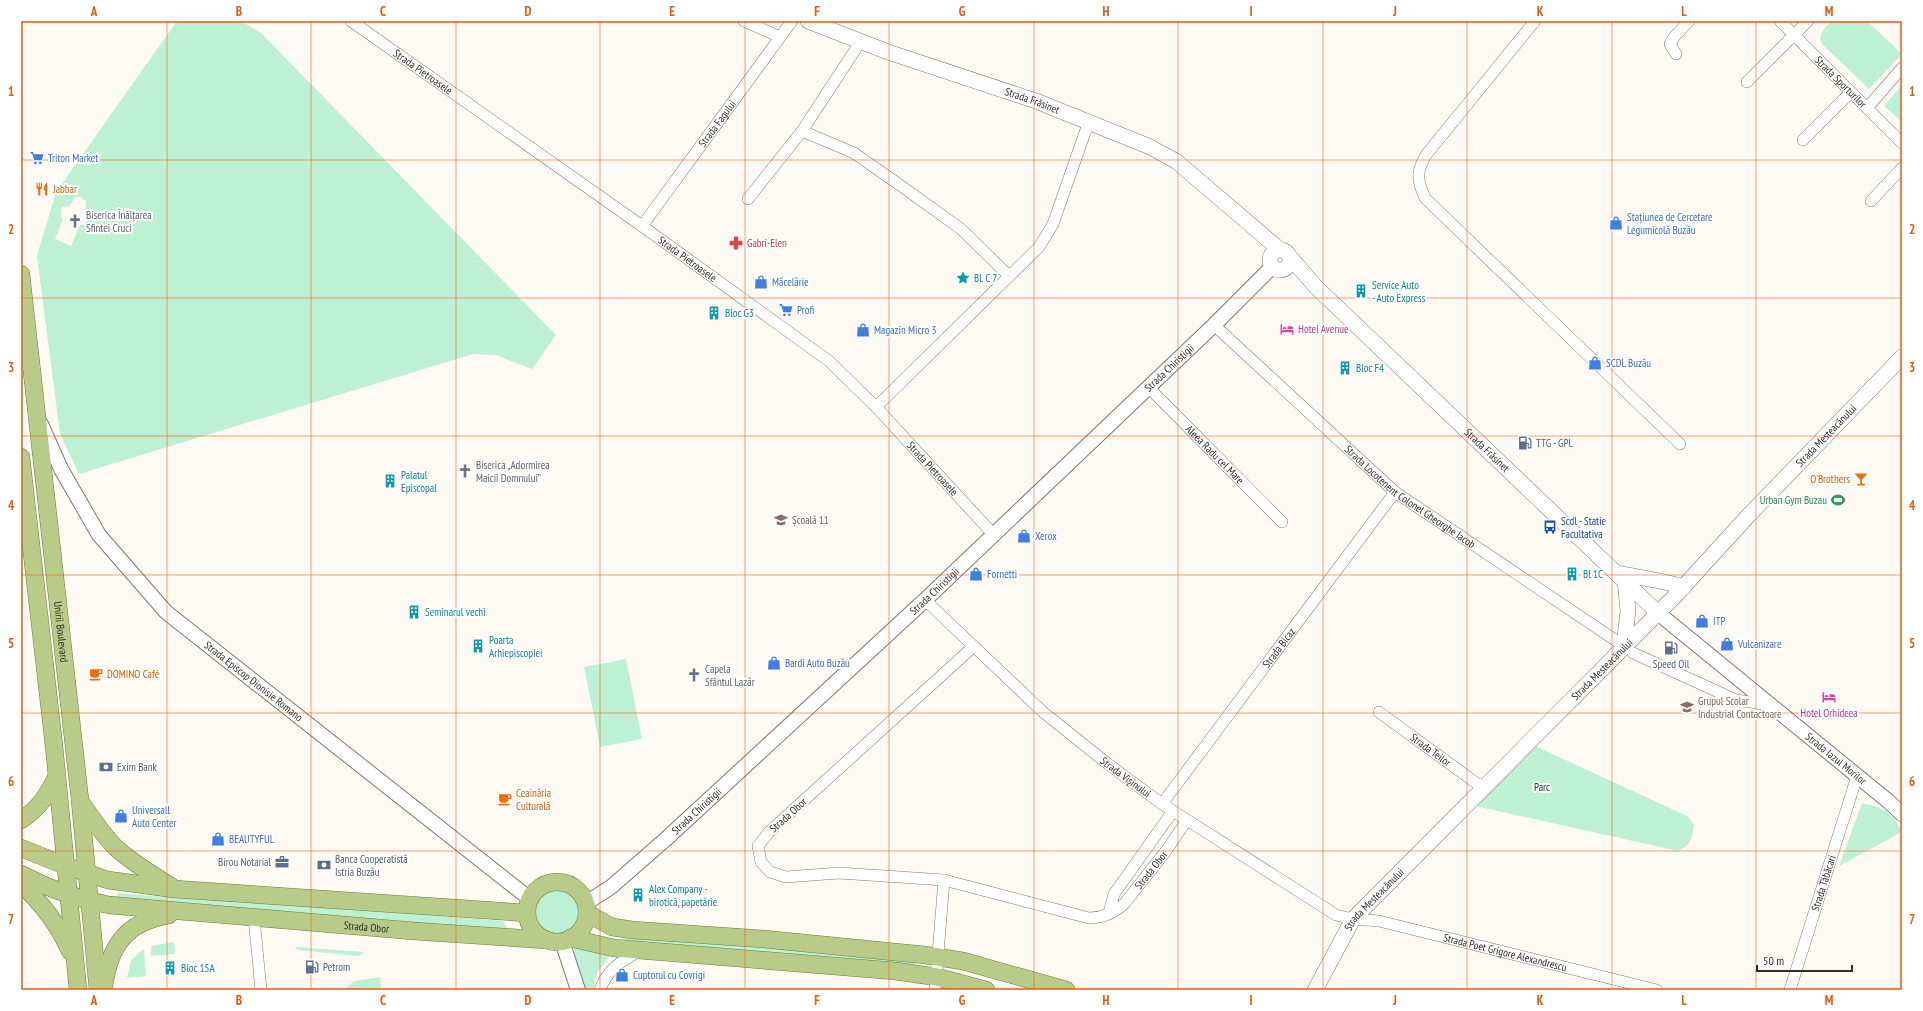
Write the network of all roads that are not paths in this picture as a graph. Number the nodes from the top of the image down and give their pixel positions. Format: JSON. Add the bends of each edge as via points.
{"nodes":[{"id":1,"x":351,"y":21,"type":"edge"},
{"id":2,"x":744,"y":21,"type":"edge"},
{"id":3,"x":792,"y":21,"type":"edge"},
{"id":4,"x":808,"y":21,"type":"edge"},
{"id":5,"x":1535,"y":21,"type":"edge"},
{"id":6,"x":1690,"y":21,"type":"edge"},
{"id":7,"x":1780,"y":21,"type":"edge"},
{"id":8,"x":1808,"y":21,"type":"edge"},
{"id":9,"x":1795,"y":36,"type":"junction"},
{"id":10,"x":780,"y":37,"type":"junction"},
{"id":11,"x":860,"y":41,"type":"junction"},
{"id":12,"x":1676,"y":54,"type":"dead end"},
{"id":13,"x":1902,"y":68,"type":"edge"},
{"id":14,"x":1748,"y":82,"type":"dead end"},
{"id":15,"x":1851,"y":92,"type":"junction"},
{"id":16,"x":1867,"y":108,"type":"junction"},
{"id":17,"x":1088,"y":121,"type":"junction"},
{"id":18,"x":802,"y":131,"type":"junction"},
{"id":19,"x":1803,"y":140,"type":"dead end"},
{"id":20,"x":1902,"y":143,"type":"edge"},
{"id":21,"x":1902,"y":168,"type":"edge"},
{"id":22,"x":748,"y":198,"type":"dead end"},
{"id":23,"x":1871,"y":201,"type":"dead end"},
{"id":24,"x":642,"y":226,"type":"junction"},
{"id":25,"x":1277,"y":261,"type":"junction"},
{"id":26,"x":21,"y":274,"type":"edge"},
{"id":27,"x":1009,"y":276,"type":"junction"},
{"id":28,"x":1214,"y":325,"type":"junction"},
{"id":29,"x":1902,"y":357,"type":"edge"},
{"id":30,"x":1148,"y":387,"type":"junction"},
{"id":31,"x":876,"y":407,"type":"junction"},
{"id":32,"x":37,"y":412,"type":"junction"},
{"id":33,"x":1680,"y":444,"type":"dead end"},
{"id":34,"x":21,"y":457,"type":"edge"},
{"id":35,"x":1395,"y":492,"type":"junction"},
{"id":36,"x":1282,"y":522,"type":"dead end"},
{"id":37,"x":993,"y":534,"type":"junction"},
{"id":38,"x":1621,"y":576,"type":"junction"},
{"id":39,"x":1684,"y":587,"type":"junction"},
{"id":40,"x":924,"y":600,"type":"junction"},
{"id":41,"x":1658,"y":613,"type":"junction"},
{"id":42,"x":973,"y":647,"type":"junction"},
{"id":43,"x":1629,"y":650,"type":"junction"},
{"id":44,"x":1771,"y":705,"type":"junction"},
{"id":45,"x":1379,"y":712,"type":"dead end"},
{"id":46,"x":57,"y":776,"type":"junction"},
{"id":47,"x":1857,"y":776,"type":"junction"},
{"id":48,"x":1483,"y":788,"type":"junction"},
{"id":49,"x":80,"y":800,"type":"junction"},
{"id":50,"x":1162,"y":804,"type":"junction"},
{"id":51,"x":1173,"y":811,"type":"junction"},
{"id":52,"x":1902,"y":814,"type":"edge"},
{"id":53,"x":21,"y":820,"type":"edge"},
{"id":54,"x":1187,"y":820,"type":"junction"},
{"id":55,"x":21,"y":848,"type":"edge"},
{"id":56,"x":66,"y":866,"type":"junction"},
{"id":57,"x":21,"y":874,"type":"edge"},
{"id":58,"x":86,"y":874,"type":"junction"},
{"id":59,"x":944,"y":880,"type":"junction"},
{"id":60,"x":21,"y":884,"type":"edge"},
{"id":61,"x":174,"y":889,"type":"junction"},
{"id":62,"x":68,"y":895,"type":"junction"},
{"id":63,"x":90,"y":902,"type":"junction"},
{"id":64,"x":529,"y":906,"type":"junction"},
{"id":65,"x":586,"y":908,"type":"junction"},
{"id":66,"x":187,"y":913,"type":"junction"},
{"id":67,"x":1108,"y":913,"type":"junction"},
{"id":68,"x":254,"y":918,"type":"junction"},
{"id":69,"x":1353,"y":919,"type":"junction"},
{"id":70,"x":560,"y":940,"type":"junction"},
{"id":71,"x":641,"y":950,"type":"junction"},
{"id":72,"x":938,"y":957,"type":"junction"},
{"id":73,"x":74,"y":961,"type":"junction"},
{"id":74,"x":936,"y":984,"type":"edge"},
{"id":75,"x":78,"y":990,"type":"edge"},
{"id":76,"x":98,"y":990,"type":"edge"},
{"id":77,"x":103,"y":990,"type":"edge"},
{"id":78,"x":261,"y":990,"type":"edge"},
{"id":79,"x":578,"y":990,"type":"edge"},
{"id":80,"x":600,"y":990,"type":"edge"},
{"id":81,"x":986,"y":990,"type":"edge"},
{"id":82,"x":1066,"y":990,"type":"edge"},
{"id":83,"x":1315,"y":990,"type":"edge"},
{"id":84,"x":1657,"y":990,"type":"edge"},
{"id":85,"x":1790,"y":990,"type":"edge"}],
"edges":[{"from":1,"to":24,"type":"street","name":"Strada Pietroasele"},
{"from":2,"to":10,"type":"street"},
{"from":3,"to":10,"type":"street","name":"Strada Fagului"},
{"from":4,"to":11,"type":"main road","name":"Strada Frăsinet"},
{"from":5,"to":33,"type":"street","via":[[1426,155],[1419,167],[1418,184],[1431,203]]},
{"from":6,"to":12,"type":"street","via":[[1670,44]]},
{"from":7,"to":9,"type":"street","name":"Strada Sporturilor"},
{"from":8,"to":9,"type":"street"},
{"from":9,"to":14,"type":"street"},
{"from":9,"to":15,"type":"street","name":"Strada Sporturilor"},
{"from":10,"to":24,"type":"street","name":"Strada Fagului"},
{"from":11,"to":17,"type":"main road","name":"Strada Frăsinet"},
{"from":11,"to":18,"type":"street"},
{"from":13,"to":16,"type":"street"},
{"from":15,"to":16,"type":"street","name":"Strada Sporturilor"},
{"from":15,"to":19,"type":"street"},
{"from":16,"to":20,"type":"street","name":"Strada Sporturilor"},
{"from":17,"to":25,"type":"main road","name":"Strada Frăsinet","via":[[1148,146],[1176,161],[1239,214]]},
{"from":17,"to":27,"type":"street","via":[[1053,224],[1039,247]]},
{"from":18,"to":22,"type":"street"},
{"from":18,"to":27,"type":"street","via":[[854,153],[961,229]]},
{"from":21,"to":23,"type":"street"},
{"from":24,"to":31,"type":"street","name":"Strada Pietroasele","via":[[829,361]]},
{"from":25,"to":28,"type":"street","name":"Strada Chiristigii"},
{"from":25,"to":38,"type":"main road","name":"Strada Frăsinet","via":[[1316,287]]},
{"from":26,"to":32,"type":"main road","name":"Unirii Boulevard"},
{"from":27,"to":31,"type":"street"},
{"from":28,"to":30,"type":"street","name":"Strada Chiristigii"},
{"from":28,"to":35,"type":"street","name":"Strada Locotenent Colonel Gheorghe Iacob"},
{"from":29,"to":39,"type":"main road","name":"Strada Mesteacănului","via":[[1748,516]]},
{"from":30,"to":36,"type":"street","name":"Aleea Radu cel Mare"},
{"from":30,"to":37,"type":"street","name":"Strada Chiristigii"},
{"from":31,"to":37,"type":"street","name":"Strada Pietroasele"},
{"from":32,"to":49,"type":"main road","name":"Unirii Boulevard"},
{"from":32,"to":64,"type":"street","name":"Strada Episcop Dionisie Romano","via":[[61,469],[99,535],[166,612]]},
{"from":34,"to":46,"type":"main road","name":"Unirii Boulevard"},
{"from":35,"to":43,"type":"street","name":"Strada Locotenent Colonel Gheorghe Iacob"},
{"from":35,"to":50,"type":"street","name":"Strada Bicaz"},
{"from":37,"to":40,"type":"street","name":"Strada Chiristigii"},
{"from":38,"to":39,"type":"main road","via":[[1664,580]]},
{"from":38,"to":41,"type":"main road","name":"Strada Frăsinet"},
{"from":38,"to":43,"type":"main road","via":[[1628,611]]},
{"from":39,"to":41,"type":"main road","name":"Strada Mesteacănului"},
{"from":40,"to":42,"type":"street","name":"Strada Vișinului"},
{"from":40,"to":65,"type":"street","name":"Strada Chiristigii","via":[[666,838]]},
{"from":41,"to":43,"type":"main road","name":"Strada Mesteacănului"},
{"from":41,"to":44,"type":"street","name":"Strada Iazul Morilor"},
{"from":42,"to":50,"type":"street","name":"Strada Vișinului","via":[[1043,712]]},
{"from":42,"to":59,"type":"street","name":"Strada Obor","via":[[769,832],[758,846],[760,862],[770,872],[786,877],[839,872]]},
{"from":43,"to":44,"type":"street","name":"Strada Locotenent Colonel Gheorghe Iacob","via":[[1736,700]]},
{"from":43,"to":48,"type":"main road","name":"Strada Mesteacănului"},
{"from":44,"to":47,"type":"street","name":"Strada Iazul Morilor"},
{"from":45,"to":48,"type":"street","name":"Strada Teilor"},
{"from":46,"to":53,"type":"main road","via":[[47,797]]},
{"from":46,"to":56,"type":"main road","name":"Unirii Boulevard"},
{"from":47,"to":52,"type":"street","name":"Strada Iazul Morilor"},
{"from":47,"to":85,"type":"street","name":"Strada Tăbăcari"},
{"from":48,"to":69,"type":"main road","name":"Strada Mesteacănului"},
{"from":49,"to":58,"type":"main road","name":"Unirii Boulevard"},
{"from":49,"to":61,"type":"main road","via":[[98,827],[116,847],[134,863]]},
{"from":50,"to":51,"type":"street","name":"Strada Vișinului"},
{"from":51,"to":54,"type":"street","name":"Strada Vișinului"},
{"from":51,"to":67,"type":"street","name":"Strada Obor","via":[[1114,894]]},
{"from":54,"to":67,"type":"street","name":"Strada Obor","via":[[1124,904]]},
{"from":54,"to":69,"type":"street","name":"Strada Vișinului","via":[[1336,915]]},
{"from":55,"to":56,"type":"main road"},
{"from":56,"to":58,"type":"main road"},
{"from":56,"to":62,"type":"main road","name":"Unirii Boulevard"},
{"from":57,"to":62,"type":"main road"},
{"from":58,"to":61,"type":"main road","via":[[119,882]]},
{"from":58,"to":63,"type":"main road","name":"Unirii Boulevard"},
{"from":59,"to":67,"type":"street","name":"Strada Obor","via":[[1089,918],[1101,917]]},
{"from":59,"to":72,"type":"street"},
{"from":60,"to":73,"type":"main road","via":[[53,918]]},
{"from":61,"to":64,"type":"main road"},
{"from":62,"to":63,"type":"main road"},
{"from":62,"to":73,"type":"main road","name":"Unirii Boulevard"},
{"from":63,"to":66,"type":"main road"},
{"from":63,"to":76,"type":"main road","name":"Unirii Boulevard"},
{"from":64,"to":65,"type":"main road","via":[[539,888],[553,882],[561,882],[577,889]]},
{"from":64,"to":70,"type":"main road","via":[[533,929]]},
{"from":65,"to":70,"type":"main road","via":[[582,928]]},
{"from":65,"to":72,"type":"main road","via":[[612,927],[632,930],[764,939]]},
{"from":66,"to":68,"type":"main road","name":"Strada Obor"},
{"from":66,"to":77,"type":"main road","via":[[159,917],[132,928],[109,959]]},
{"from":68,"to":70,"type":"main road","name":"Strada Obor"},
{"from":68,"to":78,"type":"street"},
{"from":69,"to":83,"type":"main road","name":"Strada Mesteacănului"},
{"from":69,"to":84,"type":"street","name":"Strada Poet Grigore Alexandrescu","via":[[1378,921]]},
{"from":70,"to":71,"type":"main road","name":"Strada Obor"},
{"from":70,"to":79,"type":"street"},
{"from":71,"to":74,"type":"main road","name":"Strada Obor","via":[[895,971]]},
{"from":71,"to":80,"type":"street","via":[[619,962],[609,973]]},
{"from":72,"to":74,"type":"street"},
{"from":72,"to":82,"type":"main road"},
{"from":73,"to":75,"type":"main road","name":"Unirii Boulevard"},
{"from":74,"to":81,"type":"main road","name":"Strada Obor"}]}
